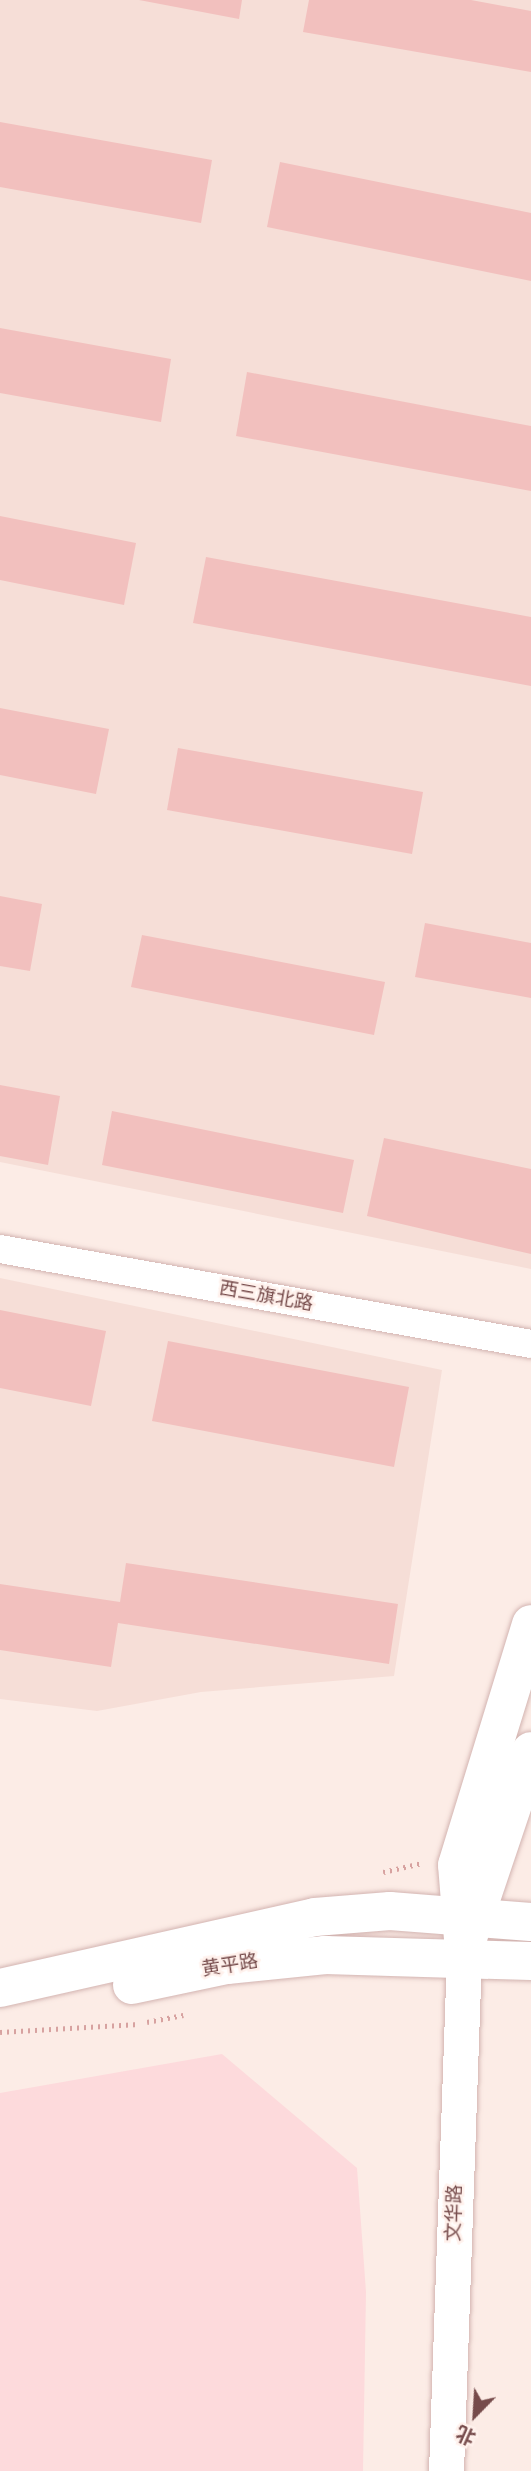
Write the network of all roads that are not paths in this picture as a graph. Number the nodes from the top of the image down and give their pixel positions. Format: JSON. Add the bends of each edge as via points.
{"nodes":[{"id":1,"x":0,"y":1249,"type":"edge"},
{"id":2,"x":531,"y":1344,"type":"edge"},
{"id":3,"x":531,"y":1624,"type":"edge"},
{"id":4,"x":531,"y":1751,"type":"edge"},
{"id":5,"x":467,"y":1915,"type":"junction"},
{"id":6,"x":531,"y":1922,"type":"edge"},
{"id":7,"x":464,"y":1955,"type":"junction"},
{"id":8,"x":531,"y":1961,"type":"edge"},
{"id":9,"x":0,"y":1988,"type":"edge"},
{"id":10,"x":0,"y":2015,"type":"edge"},
{"id":11,"x":446,"y":2471,"type":"edge"}],
"edges":[{"from":1,"to":2,"type":"street","name":"西三旗北路"},
{"from":3,"to":5,"type":"main road","via":[[457,1865]]},
{"from":4,"to":5,"type":"main road"},
{"from":5,"to":6,"type":"main road","name":"黄平路"},
{"from":5,"to":7,"type":"main road"},
{"from":5,"to":9,"type":"main road","name":"黄平路","via":[[315,1916]]},
{"from":7,"to":8,"type":"main road","name":"黄平路"},
{"from":7,"to":10,"type":"main road","name":"黄平路","via":[[367,1952],[238,1964]]},
{"from":7,"to":11,"type":"street","name":"文华路"}]}
